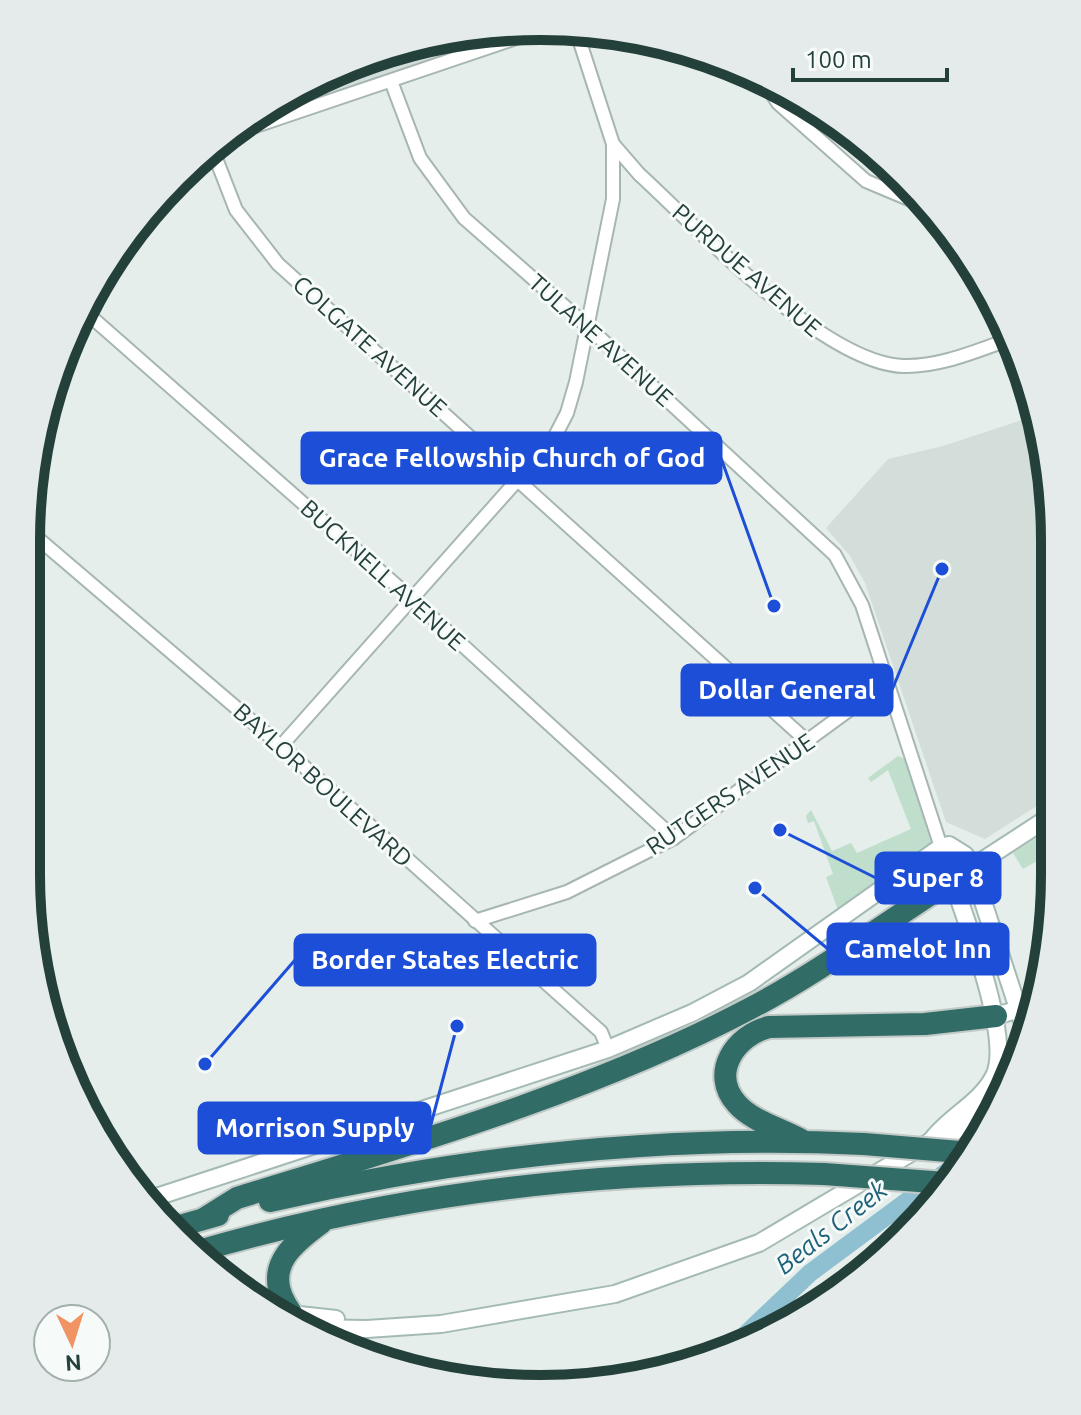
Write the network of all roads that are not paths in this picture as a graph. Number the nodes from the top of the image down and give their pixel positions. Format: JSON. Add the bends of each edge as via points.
{"nodes":[{"id":1,"x":507,"y":41,"type":"edge"},
{"id":2,"x":580,"y":42,"type":"edge"},
{"id":3,"x":391,"y":81,"type":"junction"},
{"id":4,"x":775,"y":99,"type":"edge"},
{"id":5,"x":262,"y":124,"type":"edge"},
{"id":6,"x":613,"y":144,"type":"junction"},
{"id":7,"x":216,"y":159,"type":"edge"},
{"id":8,"x":904,"y":197,"type":"edge"},
{"id":9,"x":92,"y":318,"type":"edge"},
{"id":10,"x":587,"y":326,"type":"junction"},
{"id":11,"x":1000,"y":342,"type":"edge"},
{"id":12,"x":520,"y":480,"type":"junction"},
{"id":13,"x":40,"y":540,"type":"edge"},
{"id":14,"x":413,"y":600,"type":"junction"},
{"id":15,"x":886,"y":683,"type":"junction"},
{"id":16,"x":808,"y":742,"type":"junction"},
{"id":17,"x":281,"y":746,"type":"junction"},
{"id":18,"x":1041,"y":823,"type":"edge"},
{"id":19,"x":674,"y":838,"type":"junction"},
{"id":20,"x":941,"y":847,"type":"junction"},
{"id":21,"x":972,"y":868,"type":"junction"},
{"id":22,"x":951,"y":881,"type":"junction"},
{"id":23,"x":475,"y":921,"type":"junction"},
{"id":24,"x":1025,"y":999,"type":"edge"},
{"id":25,"x":1023,"y":1008,"type":"edge"},
{"id":26,"x":996,"y":1016,"type":"junction"},
{"id":27,"x":608,"y":1049,"type":"junction"},
{"id":28,"x":981,"y":1112,"type":"edge"},
{"id":29,"x":804,"y":1141,"type":"junction"},
{"id":30,"x":931,"y":1141,"type":"junction"},
{"id":31,"x":958,"y":1152,"type":"edge"},
{"id":32,"x":935,"y":1182,"type":"edge"},
{"id":33,"x":157,"y":1197,"type":"edge"},
{"id":34,"x":205,"y":1218,"type":"junction"},
{"id":35,"x":328,"y":1218,"type":"junction"},
{"id":36,"x":184,"y":1225,"type":"edge"},
{"id":37,"x":208,"y":1249,"type":"edge"},
{"id":38,"x":286,"y":1305,"type":"edge"},
{"id":39,"x":314,"y":1321,"type":"edge"}],
"edges":[{"from":1,"to":3,"type":"street"},
{"from":2,"to":6,"type":"street","name":"PURDUE AVENUE"},
{"from":3,"to":5,"type":"street"},
{"from":3,"to":10,"type":"street","name":"TULANE AVENUE","via":[[420,158],[448,200]]},
{"from":4,"to":8,"type":"street","via":[[866,181]]},
{"from":6,"to":10,"type":"street","via":[[613,199]]},
{"from":6,"to":11,"type":"street","name":"PURDUE AVENUE","via":[[771,294],[820,335],[846,349],[904,366],[933,363]]},
{"from":7,"to":12,"type":"street","name":"COLGATE AVENUE","via":[[236,210],[278,264]]},
{"from":9,"to":14,"type":"street","name":"BUCKNELL AVENUE"},
{"from":10,"to":12,"type":"street","via":[[567,413],[553,440]]},
{"from":10,"to":15,"type":"street","name":"TULANE AVENUE","via":[[835,555],[862,605]]},
{"from":12,"to":14,"type":"street"},
{"from":12,"to":16,"type":"street","name":"COLGATE AVENUE"},
{"from":13,"to":17,"type":"street","name":"BAYLOR BOULEVARD"},
{"from":14,"to":17,"type":"street"},
{"from":14,"to":19,"type":"street","name":"BUCKNELL AVENUE"},
{"from":15,"to":16,"type":"street","name":"RUTGERS AVENUE"},
{"from":15,"to":20,"type":"street","name":"TULANE AVENUE"},
{"from":16,"to":19,"type":"street","name":"RUTGERS AVENUE"},
{"from":17,"to":23,"type":"street","name":"BAYLOR BOULEVARD"},
{"from":18,"to":21,"type":"main road"},
{"from":19,"to":23,"type":"street","name":"RUTGERS AVENUE","via":[[567,892]]},
{"from":20,"to":21,"type":"main road","via":[[949,845],[965,855]]},
{"from":20,"to":22,"type":"main road","name":"TULANE AVENUE"},
{"from":20,"to":27,"type":"main road","via":[[749,983]]},
{"from":21,"to":22,"type":"main road"},
{"from":21,"to":24,"type":"main road"},
{"from":22,"to":26,"type":"main road","name":"TULANE AVENUE"},
{"from":22,"to":34,"type":"highway","via":[[753,1007],[673,1046],[456,1129],[237,1198]]},
{"from":23,"to":27,"type":"street","name":"BAYLOR BOULEVARD","via":[[601,1032]]},
{"from":25,"to":26,"type":"main road"},
{"from":26,"to":29,"type":"highway","via":[[925,1024],[769,1027],[745,1036],[727,1065],[732,1098],[753,1117]]},
{"from":26,"to":30,"type":"main road","name":"TULANE AVENUE","via":[[1001,1054],[995,1075]]},
{"from":27,"to":33,"type":"main road"},
{"from":28,"to":30,"type":"main road","via":[[946,1138]]},
{"from":29,"to":31,"type":"highway","bridge":true},
{"from":29,"to":34,"type":"highway","via":[[648,1146],[479,1163],[359,1183]]},
{"from":30,"to":39,"type":"main road","via":[[759,1243],[615,1294],[441,1324]]},
{"from":32,"to":35,"type":"highway","bridge":true,"via":[[824,1174],[606,1179]]},
{"from":34,"to":36,"type":"highway"},
{"from":35,"to":37,"type":"highway"},
{"from":35,"to":38,"type":"highway","via":[[283,1257],[279,1287]]}]}
